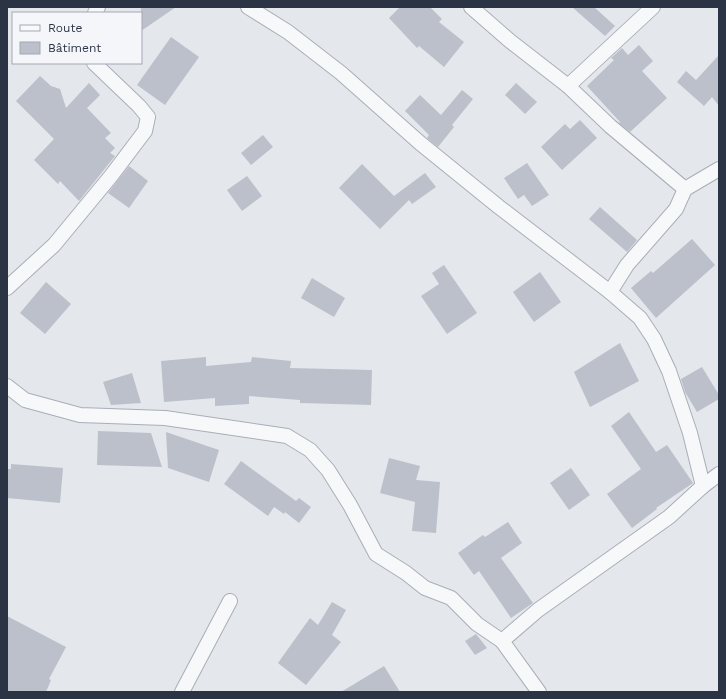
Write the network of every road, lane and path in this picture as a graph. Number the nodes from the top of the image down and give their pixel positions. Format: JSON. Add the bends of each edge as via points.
{"nodes":[{"id":1,"x":248,"y":7,"type":"edge"},
{"id":2,"x":471,"y":7,"type":"edge"},
{"id":3,"x":653,"y":7,"type":"edge"},
{"id":4,"x":95,"y":64,"type":"edge"},
{"id":5,"x":568,"y":86,"type":"junction"},
{"id":6,"x":719,"y":170,"type":"edge"},
{"id":7,"x":685,"y":189,"type":"junction"},
{"id":8,"x":7,"y":288,"type":"edge"},
{"id":9,"x":610,"y":292,"type":"junction"},
{"id":10,"x":7,"y":386,"type":"edge"},
{"id":11,"x":719,"y":474,"type":"edge"},
{"id":12,"x":703,"y":486,"type":"junction"},
{"id":13,"x":230,"y":601,"type":"dead end"},
{"id":14,"x":502,"y":641,"type":"junction"},
{"id":15,"x":182,"y":692,"type":"edge"},
{"id":16,"x":539,"y":692,"type":"edge"}],
"edges":[{"from":1,"to":9,"type":"street","via":[[288,32],[499,207]]},
{"from":2,"to":5,"type":"street"},
{"from":3,"to":5,"type":"street"},
{"from":4,"to":8,"type":"street","via":[[148,117],[145,130],[54,245]]},
{"from":5,"to":7,"type":"street","via":[[610,126]]},
{"from":6,"to":7,"type":"street"},
{"from":7,"to":9,"type":"street","via":[[676,209],[627,265]]},
{"from":9,"to":12,"type":"street","via":[[640,318],[654,339],[669,371],[690,433]]},
{"from":10,"to":14,"type":"street","via":[[25,400],[80,416],[165,418],[287,436],[310,450],[328,470],[376,554],[425,588],[451,598],[477,624]]},
{"from":11,"to":12,"type":"street"},
{"from":12,"to":14,"type":"street","via":[[669,517],[538,610]]},
{"from":13,"to":15,"type":"street"},
{"from":14,"to":16,"type":"street"}]}
